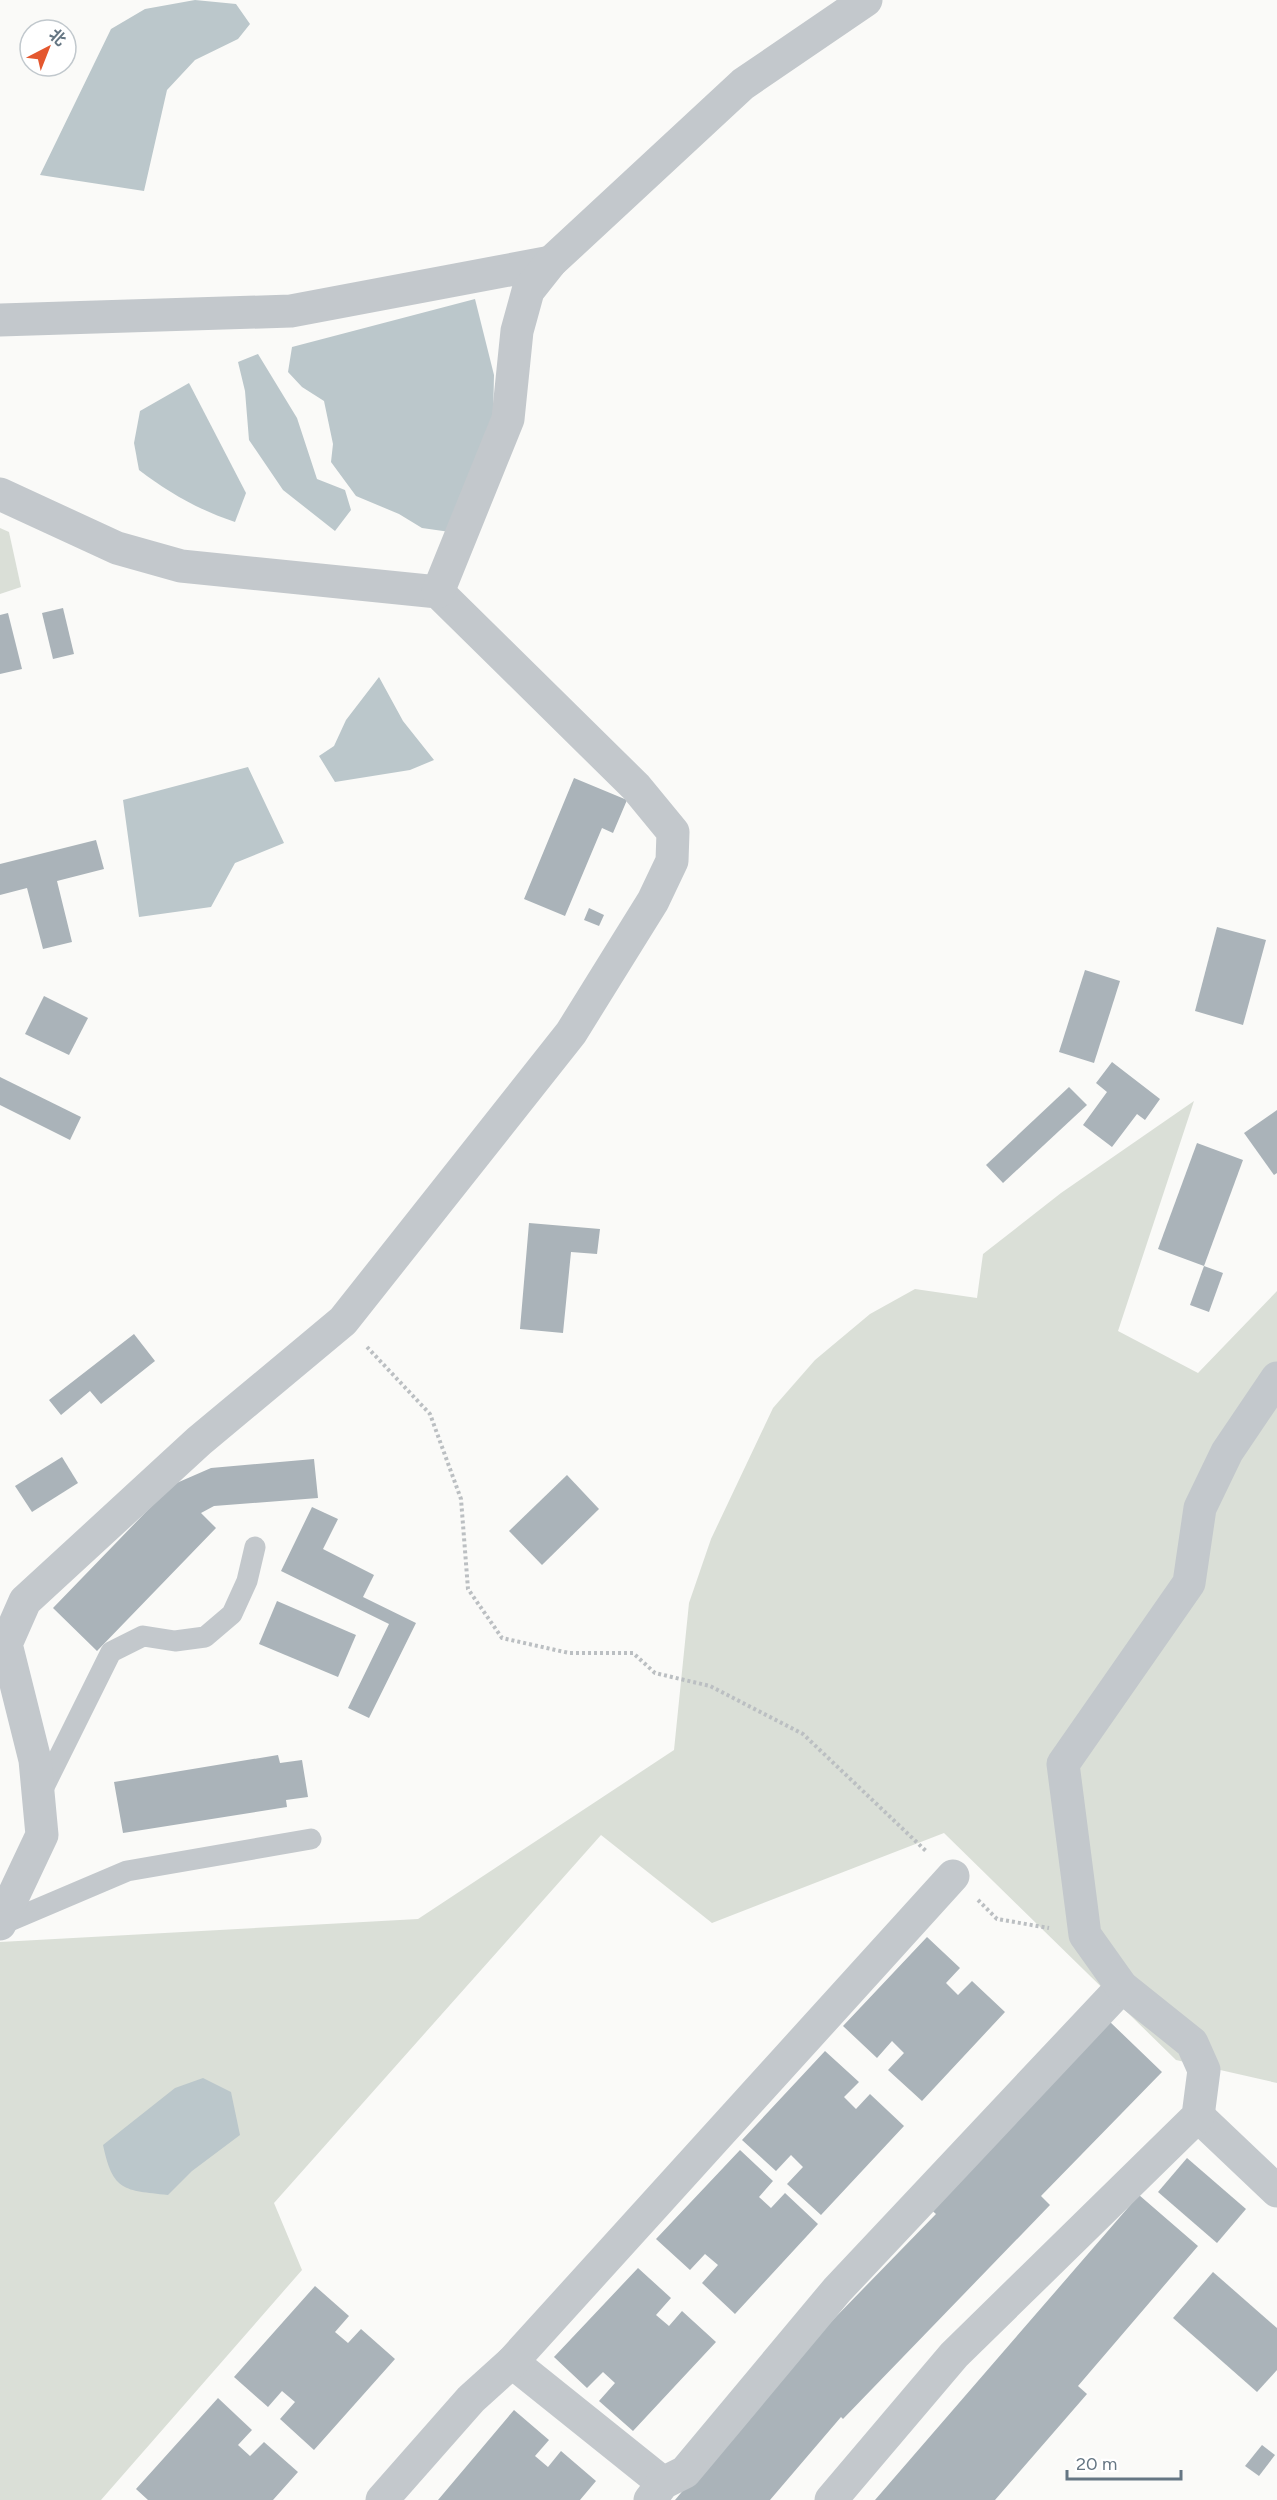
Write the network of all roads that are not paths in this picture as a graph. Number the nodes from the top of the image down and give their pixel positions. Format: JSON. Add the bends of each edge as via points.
{"nodes":[{"id":1,"x":866,"y":0,"type":"edge"},
{"id":2,"x":551,"y":262,"type":"junction"},
{"id":3,"x":0,"y":320,"type":"edge"},
{"id":4,"x":0,"y":494,"type":"edge"},
{"id":5,"x":438,"y":592,"type":"junction"},
{"id":6,"x":1277,"y":1378,"type":"edge"},
{"id":7,"x":255,"y":1547,"type":"dead end"},
{"id":8,"x":39,"y":1798,"type":"junction"},
{"id":9,"x":310,"y":1839,"type":"dead end"},
{"id":10,"x":953,"y":1876,"type":"road end"},
{"id":11,"x":0,"y":1925,"type":"edge"},
{"id":12,"x":1122,"y":1987,"type":"junction"},
{"id":13,"x":1198,"y":2116,"type":"junction"},
{"id":14,"x":1277,"y":2191,"type":"edge"},
{"id":15,"x":512,"y":2362,"type":"junction"},
{"id":16,"x":657,"y":2492,"type":"edge"},
{"id":17,"x":382,"y":2500,"type":"edge"},
{"id":18,"x":831,"y":2500,"type":"edge"}],
"edges":[{"from":1,"to":2,"type":"street","via":[[743,84]]},
{"from":2,"to":3,"type":"street","via":[[291,310]]},
{"from":2,"to":5,"type":"street","via":[[528,291],[517,331],[508,419]]},
{"from":4,"to":5,"type":"street","via":[[117,548],[181,566]]},
{"from":5,"to":8,"type":"street","via":[[636,787],[673,832],[672,861],[653,901],[571,1033],[343,1321],[199,1441],[25,1601],[6,1644],[35,1760]]},
{"from":6,"to":12,"type":"street","via":[[1227,1452],[1200,1508],[1189,1582],[1063,1764],[1085,1935]]},
{"from":7,"to":8,"type":"lane","via":[[247,1581],[232,1614],[205,1637],[175,1641],[143,1636],[111,1652]]},
{"from":8,"to":11,"type":"street","via":[[42,1834]]},
{"from":9,"to":11,"type":"lane","via":[[127,1871]]},
{"from":10,"to":15,"type":"street"},
{"from":12,"to":13,"type":"street","via":[[1192,2043],[1204,2070]]},
{"from":12,"to":16,"type":"street","via":[[837,2290],[685,2472]]},
{"from":13,"to":14,"type":"street"},
{"from":13,"to":18,"type":"street","via":[[954,2355]]},
{"from":15,"to":16,"type":"street"},
{"from":15,"to":17,"type":"street","via":[[471,2399]]}]}
